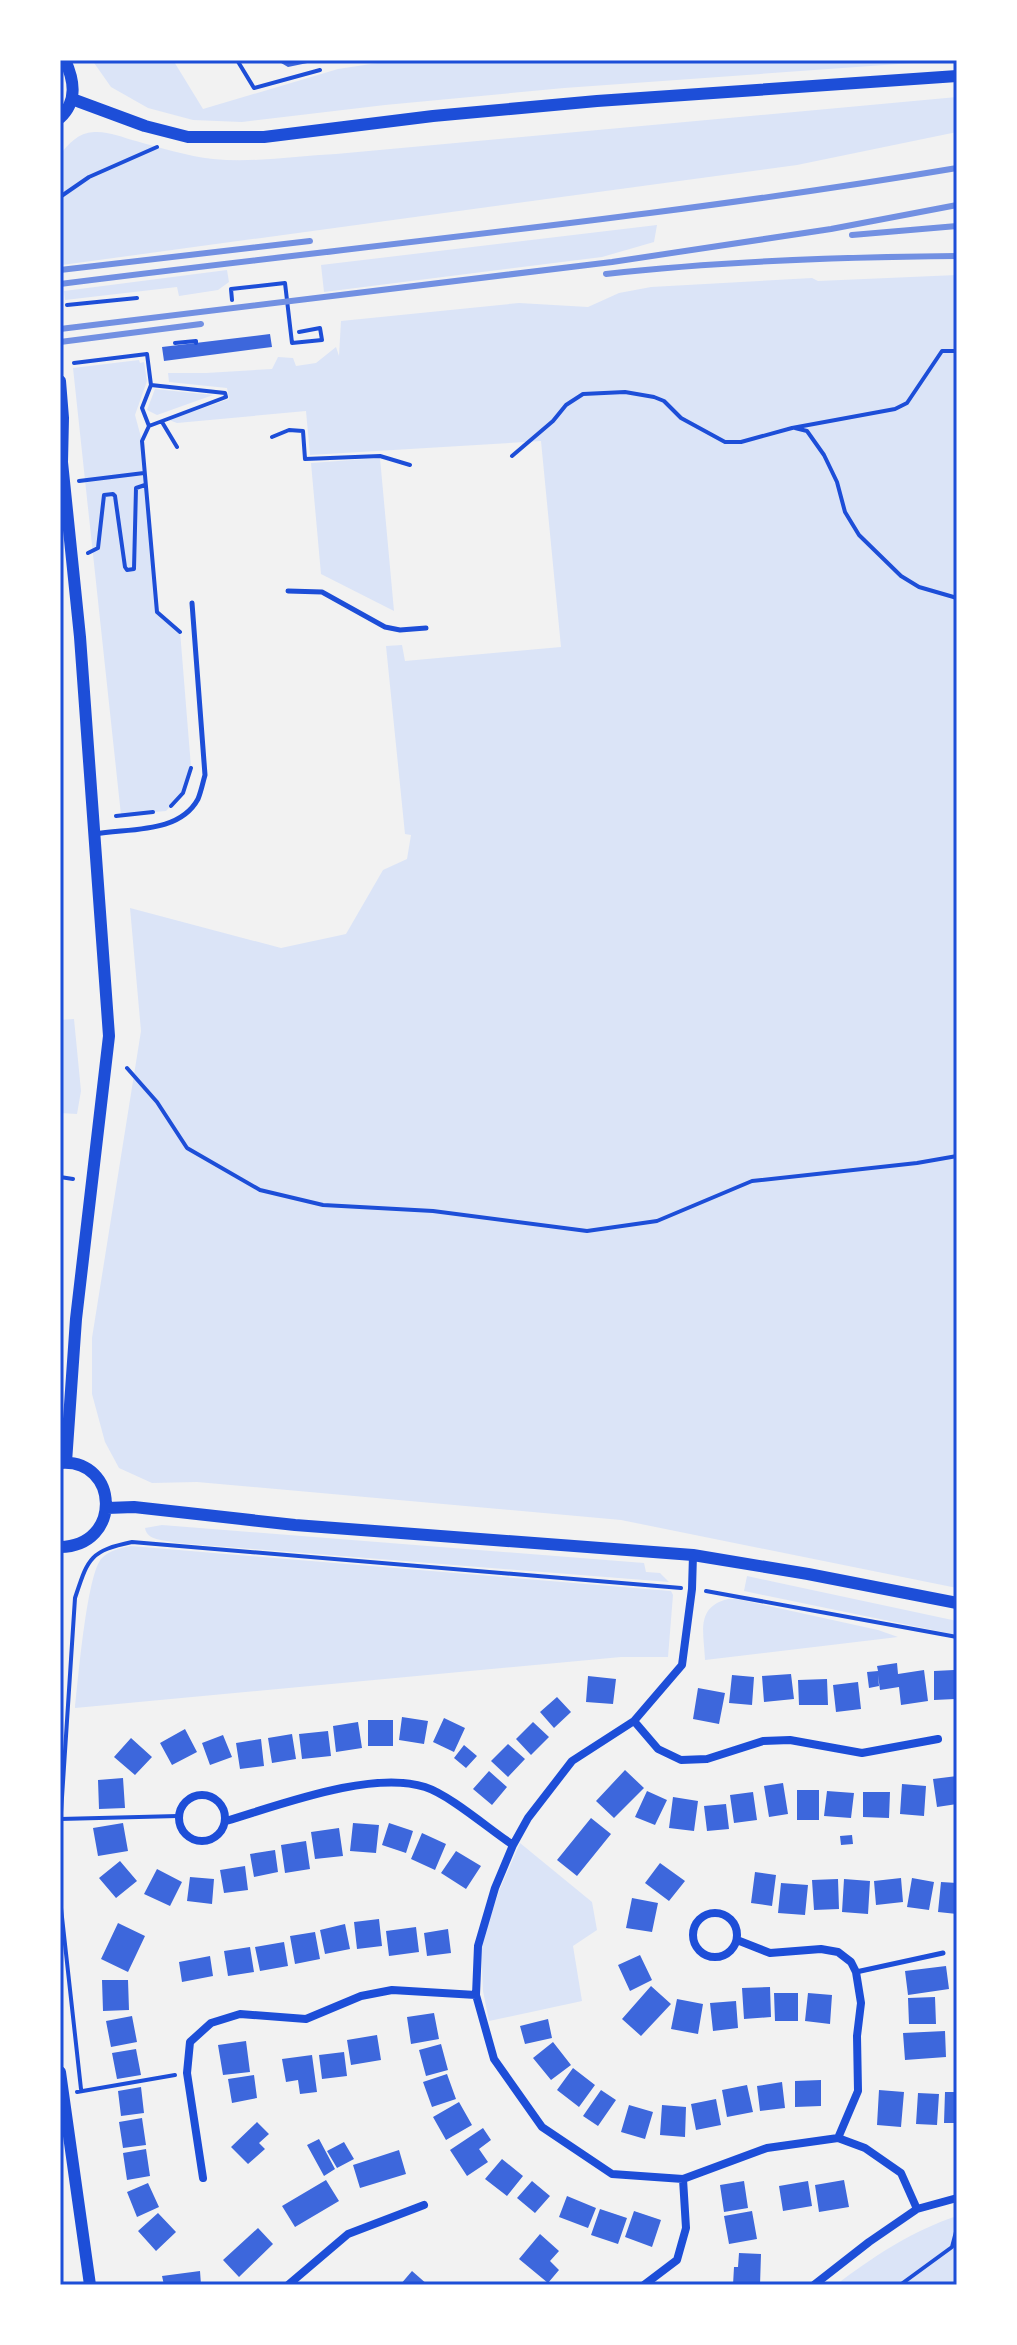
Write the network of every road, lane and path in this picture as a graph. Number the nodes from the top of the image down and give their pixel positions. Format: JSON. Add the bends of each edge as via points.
{"nodes":[{"id":1,"x":65,"y":60,"type":"edge"},
{"id":2,"x":237,"y":60,"type":"edge"},
{"id":3,"x":320,"y":70,"type":"dead end"},
{"id":4,"x":957,"y":76,"type":"edge"},
{"id":5,"x":72,"y":99,"type":"junction"},
{"id":6,"x":60,"y":118,"type":"edge"},
{"id":7,"x":160,"y":146,"type":"dead end"},
{"id":8,"x":60,"y":197,"type":"edge"},
{"id":9,"x":137,"y":298,"type":"dead end"},
{"id":10,"x":232,"y":300,"type":"dead end"},
{"id":11,"x":67,"y":305,"type":"dead end"},
{"id":12,"x":299,"y":332,"type":"dead end"},
{"id":13,"x":175,"y":343,"type":"dead end"},
{"id":14,"x":196,"y":343,"type":"dead end"},
{"id":15,"x":957,"y":351,"type":"edge"},
{"id":16,"x":74,"y":363,"type":"dead end"},
{"id":17,"x":60,"y":381,"type":"edge"},
{"id":18,"x":151,"y":385,"type":"junction"},
{"id":19,"x":162,"y":422,"type":"junction"},
{"id":20,"x":149,"y":426,"type":"junction"},
{"id":21,"x":792,"y":428,"type":"junction"},
{"id":22,"x":272,"y":437,"type":"dead end"},
{"id":23,"x":177,"y":447,"type":"dead end"},
{"id":24,"x":512,"y":456,"type":"dead end"},
{"id":25,"x":410,"y":465,"type":"dead end"},
{"id":26,"x":145,"y":473,"type":"junction"},
{"id":27,"x":79,"y":481,"type":"dead end"},
{"id":28,"x":146,"y":485,"type":"junction"},
{"id":29,"x":86,"y":553,"type":"dead end"},
{"id":30,"x":288,"y":591,"type":"dead end"},
{"id":31,"x":957,"y":598,"type":"edge"},
{"id":32,"x":192,"y":603,"type":"dead end"},
{"id":33,"x":426,"y":628,"type":"dead end"},
{"id":34,"x":181,"y":646,"type":"dead end"},
{"id":35,"x":191,"y":767,"type":"dead end"},
{"id":36,"x":116,"y":816,"type":"dead end"},
{"id":37,"x":94,"y":834,"type":"junction"},
{"id":38,"x":127,"y":1068,"type":"dead end"},
{"id":39,"x":957,"y":1156,"type":"edge"},
{"id":40,"x":60,"y":1177,"type":"edge"},
{"id":41,"x":73,"y":1179,"type":"dead end"},
{"id":42,"x":63,"y":1463,"type":"edge"},
{"id":43,"x":107,"y":1508,"type":"junction"},
{"id":44,"x":60,"y":1548,"type":"edge"},
{"id":45,"x":693,"y":1555,"type":"junction"},
{"id":46,"x":692,"y":1589,"type":"junction"},
{"id":47,"x":957,"y":1603,"type":"edge"},
{"id":48,"x":957,"y":1637,"type":"edge"},
{"id":49,"x":634,"y":1721,"type":"junction"},
{"id":50,"x":938,"y":1739,"type":"dead end"},
{"id":51,"x":178,"y":1816,"type":"junction"},
{"id":52,"x":60,"y":1819,"type":"edge"},
{"id":53,"x":226,"y":1821,"type":"junction"},
{"id":54,"x":60,"y":1828,"type":"edge"},
{"id":55,"x":513,"y":1845,"type":"junction"},
{"id":56,"x":60,"y":1899,"type":"edge"},
{"id":57,"x":737,"y":1940,"type":"junction"},
{"id":58,"x":943,"y":1953,"type":"dead end"},
{"id":59,"x":856,"y":1972,"type":"junction"},
{"id":60,"x":476,"y":1995,"type":"junction"},
{"id":61,"x":60,"y":2072,"type":"edge"},
{"id":62,"x":187,"y":2073,"type":"junction"},
{"id":63,"x":81,"y":2091,"type":"junction"},
{"id":64,"x":63,"y":2095,"type":"junction"},
{"id":65,"x":838,"y":2138,"type":"junction"},
{"id":66,"x":67,"y":2168,"type":"edge"},
{"id":67,"x":203,"y":2178,"type":"dead end"},
{"id":68,"x":683,"y":2179,"type":"junction"},
{"id":69,"x":957,"y":2198,"type":"edge"},
{"id":70,"x":424,"y":2205,"type":"dead end"},
{"id":71,"x":917,"y":2209,"type":"junction"},
{"id":72,"x":957,"y":2228,"type":"edge"},
{"id":73,"x":90,"y":2285,"type":"edge"},
{"id":74,"x":288,"y":2285,"type":"edge"},
{"id":75,"x":644,"y":2285,"type":"edge"},
{"id":76,"x":814,"y":2285,"type":"edge"},
{"id":77,"x":900,"y":2285,"type":"edge"}],
"edges":[{"from":1,"to":5,"type":"street","via":[[73,77]]},
{"from":2,"to":3,"type":"path","via":[[254,88]]},
{"from":4,"to":5,"type":"street","via":[[447,114],[264,137],[188,137]]},
{"from":5,"to":6,"type":"street"},
{"from":7,"to":8,"type":"path","via":[[89,177]]},
{"from":9,"to":11,"type":"path"},
{"from":10,"to":12,"type":"path","via":[[231,289],[285,283],[292,343],[322,340],[320,328]]},
{"from":13,"to":14,"type":"path"},
{"from":15,"to":21,"type":"path","via":[[942,351],[907,403],[895,409]]},
{"from":16,"to":18,"type":"path","via":[[147,354]]},
{"from":17,"to":37,"type":"street","via":[[62,462]]},
{"from":18,"to":19,"type":"path","via":[[225,393],[226,397]]},
{"from":18,"to":20,"type":"path","via":[[142,408]]},
{"from":19,"to":20,"type":"path"},
{"from":19,"to":23,"type":"path"},
{"from":20,"to":26,"type":"path","via":[[142,441]]},
{"from":21,"to":24,"type":"path","via":[[725,442],[654,397],[583,394]]},
{"from":21,"to":31,"type":"path","via":[[807,431],[824,455],[859,535],[901,576]]},
{"from":22,"to":25,"type":"path","via":[[303,431],[305,459],[380,456]]},
{"from":26,"to":27,"type":"path"},
{"from":26,"to":28,"type":"path"},
{"from":28,"to":29,"type":"path","via":[[136,488],[134,569],[125,567],[113,494],[104,495],[98,548]]},
{"from":28,"to":34,"type":"path","via":[[157,612],[180,631]]},
{"from":30,"to":33,"type":"lane","via":[[322,592],[385,627]]},
{"from":32,"to":37,"type":"lane","via":[[205,775],[198,800],[180,818],[155,827]]},
{"from":35,"to":36,"type":"path","via":[[183,793],[166,811]]},
{"from":37,"to":42,"type":"street","via":[[109,1036]]},
{"from":38,"to":39,"type":"path","via":[[187,1148],[260,1190],[323,1205],[433,1211],[587,1231],[657,1221],[752,1181]]},
{"from":40,"to":41,"type":"path"},
{"from":42,"to":43,"type":"street","via":[[91,1472],[106,1494]]},
{"from":43,"to":44,"type":"street","via":[[90,1538]]},
{"from":43,"to":45,"type":"street"},
{"from":45,"to":46,"type":"street"},
{"from":45,"to":47,"type":"street"},
{"from":46,"to":48,"type":"path"},
{"from":46,"to":49,"type":"street","via":[[682,1665]]},
{"from":46,"to":52,"type":"path","via":[[132,1542],[109,1547],[88,1561],[75,1598]]},
{"from":49,"to":50,"type":"street","via":[[658,1749],[681,1760],[707,1759],[763,1741],[790,1740],[862,1753]]},
{"from":49,"to":55,"type":"street","via":[[572,1761]]},
{"from":51,"to":52,"type":"path"},
{"from":51,"to":53,"type":"street","via":[[181,1830],[192,1840],[207,1842],[220,1834]]},
{"from":51,"to":53,"type":"street","via":[[184,1802],[197,1795],[212,1796],[223,1806]]},
{"from":52,"to":54,"type":"path"},
{"from":53,"to":55,"type":"street","via":[[333,1790],[394,1781],[427,1788]]},
{"from":55,"to":60,"type":"street","via":[[478,1946]]},
{"from":56,"to":63,"type":"path"},
{"from":57,"to":57,"type":"street","via":[[720,1957],[707,1956],[697,1948],[696,1923],[718,1912],[737,1928]]},
{"from":57,"to":59,"type":"street","via":[[770,1953],[838,1952]]},
{"from":58,"to":59,"type":"lane"},
{"from":59,"to":65,"type":"street","via":[[861,2003],[858,2091]]},
{"from":60,"to":62,"type":"street","via":[[392,1990],[361,1996],[306,2019],[240,2014],[211,2023],[190,2042]]},
{"from":60,"to":68,"type":"street","via":[[494,2059],[542,2127],[612,2174]]},
{"from":61,"to":64,"type":"street"},
{"from":62,"to":63,"type":"path"},
{"from":62,"to":67,"type":"street"},
{"from":63,"to":64,"type":"path"},
{"from":64,"to":66,"type":"street"},
{"from":65,"to":68,"type":"street","via":[[767,2148]]},
{"from":65,"to":71,"type":"street","via":[[865,2148],[901,2173]]},
{"from":66,"to":73,"type":"street"},
{"from":68,"to":75,"type":"street","via":[[686,2228],[677,2260]]},
{"from":69,"to":71,"type":"street"},
{"from":70,"to":74,"type":"street","via":[[348,2234]]},
{"from":71,"to":76,"type":"street"},
{"from":72,"to":77,"type":"path","via":[[952,2247]]}]}
